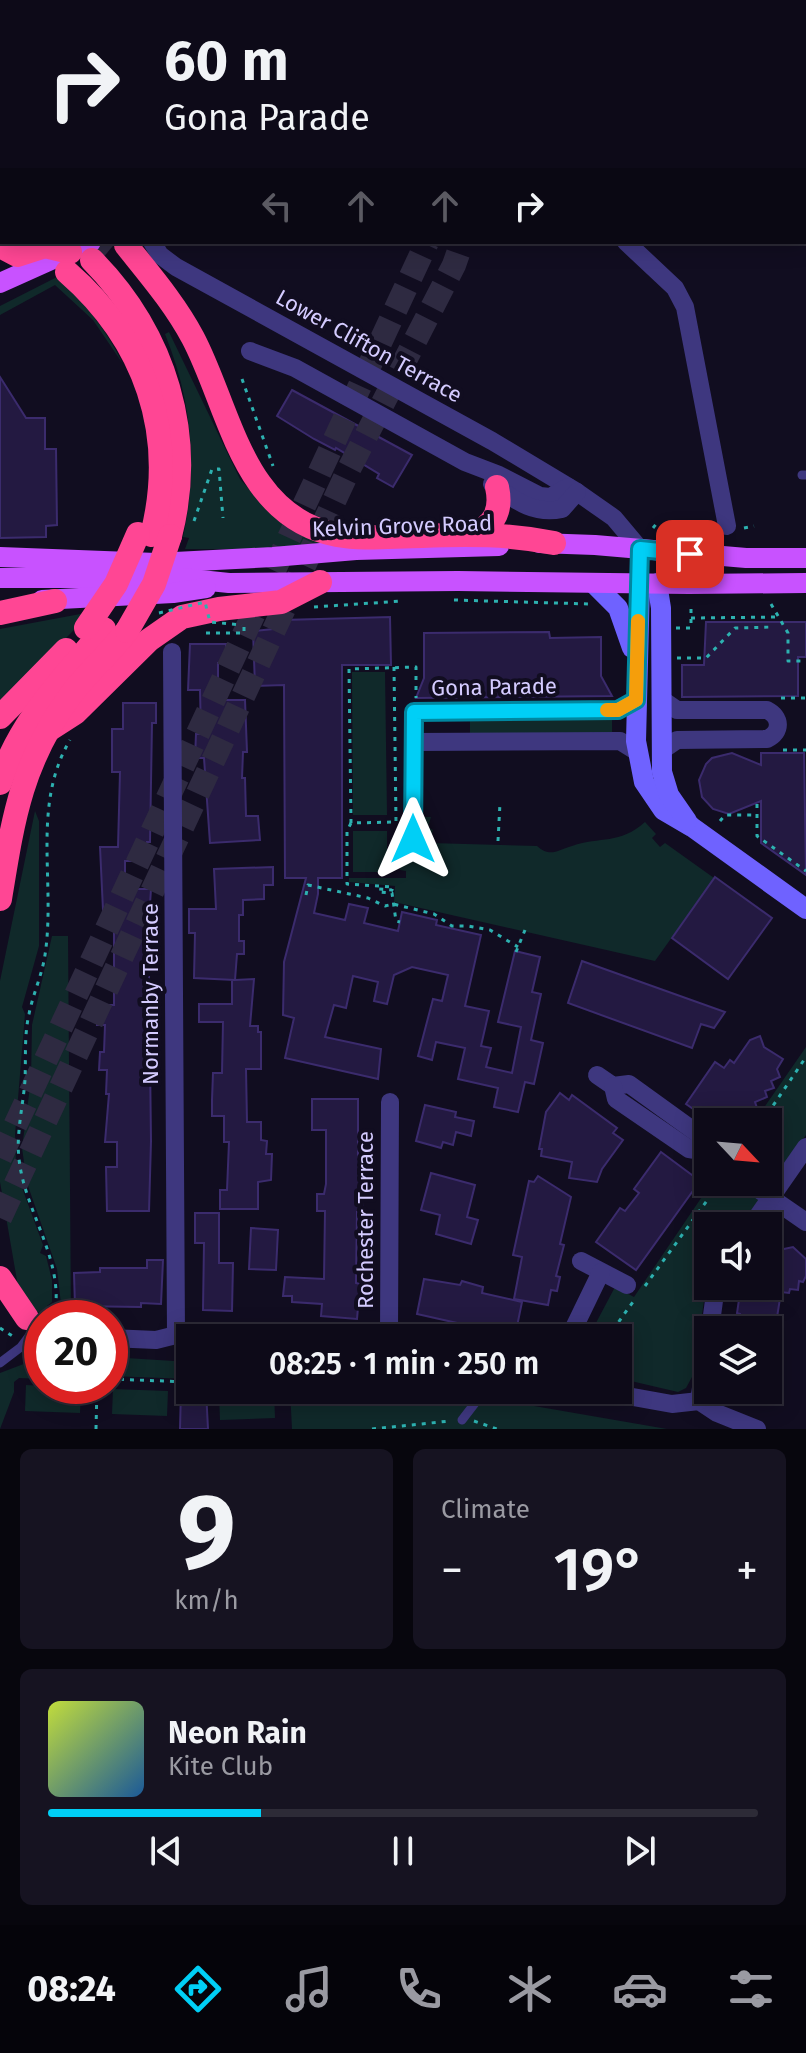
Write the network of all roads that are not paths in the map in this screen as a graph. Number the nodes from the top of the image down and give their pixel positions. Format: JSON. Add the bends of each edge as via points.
{"nodes":[{"id":1,"x":153,"y":244,"type":"edge"},
{"id":2,"x":628,"y":244,"type":"edge"},
{"id":3,"x":4,"y":246,"type":"edge"},
{"id":4,"x":92,"y":254,"type":"edge"},
{"id":5,"x":128,"y":272,"type":"junction"},
{"id":6,"x":0,"y":283,"type":"edge"},
{"id":7,"x":250,"y":351,"type":"dead end"},
{"id":8,"x":237,"y":447,"type":"junction"},
{"id":9,"x":180,"y":454,"type":"junction"},
{"id":10,"x":465,"y":462,"type":"junction"},
{"id":11,"x":497,"y":487,"type":"junction"},
{"id":12,"x":573,"y":490,"type":"junction"},
{"id":13,"x":735,"y":527,"type":"road end"},
{"id":14,"x":163,"y":533,"type":"junction"},
{"id":15,"x":473,"y":534,"type":"junction"},
{"id":16,"x":554,"y":543,"type":"junction"},
{"id":17,"x":640,"y":549,"type":"junction"},
{"id":18,"x":0,"y":557,"type":"edge"},
{"id":19,"x":806,"y":558,"type":"edge"},
{"id":20,"x":0,"y":578,"type":"edge"},
{"id":21,"x":320,"y":582,"type":"junction"},
{"id":22,"x":229,"y":583,"type":"junction"},
{"id":23,"x":593,"y":583,"type":"junction"},
{"id":24,"x":648,"y":583,"type":"junction"},
{"id":25,"x":806,"y":583,"type":"edge"},
{"id":26,"x":0,"y":601,"type":"edge"},
{"id":27,"x":55,"y":601,"type":"junction"},
{"id":28,"x":0,"y":613,"type":"edge"},
{"id":29,"x":106,"y":630,"type":"junction"},
{"id":30,"x":172,"y":652,"type":"dead end"},
{"id":31,"x":637,"y":671,"type":"junction"},
{"id":32,"x":661,"y":699,"type":"junction"},
{"id":33,"x":636,"y":700,"type":"junction"},
{"id":34,"x":0,"y":717,"type":"edge"},
{"id":35,"x":47,"y":731,"type":"junction"},
{"id":36,"x":414,"y":742,"type":"junction"},
{"id":37,"x":636,"y":751,"type":"junction"},
{"id":38,"x":661,"y":751,"type":"junction"},
{"id":39,"x":0,"y":783,"type":"edge"},
{"id":40,"x":692,"y":827,"type":"junction"},
{"id":41,"x":413,"y":839,"type":"dead end"},
{"id":42,"x":0,"y":899,"type":"edge"},
{"id":43,"x":806,"y":909,"type":"edge"},
{"id":44,"x":597,"y":1075,"type":"dead end"},
{"id":45,"x":390,"y":1102,"type":"dead end"},
{"id":46,"x":694,"y":1131,"type":"edge"},
{"id":47,"x":806,"y":1147,"type":"edge"},
{"id":48,"x":771,"y":1197,"type":"junction"},
{"id":49,"x":761,"y":1212,"type":"edge"},
{"id":50,"x":806,"y":1222,"type":"edge"},
{"id":51,"x":581,"y":1261,"type":"dead end"},
{"id":52,"x":601,"y":1272,"type":"junction"},
{"id":53,"x":0,"y":1278,"type":"edge"},
{"id":54,"x":635,"y":1290,"type":"road end"},
{"id":55,"x":0,"y":1310,"type":"edge"},
{"id":56,"x":24,"y":1310,"type":"edge"},
{"id":57,"x":24,"y":1320,"type":"edge"},
{"id":58,"x":183,"y":1324,"type":"edge"},
{"id":59,"x":389,"y":1324,"type":"edge"},
{"id":60,"x":576,"y":1324,"type":"edge"},
{"id":61,"x":176,"y":1338,"type":"edge"},
{"id":62,"x":128,"y":1339,"type":"edge"},
{"id":63,"x":24,"y":1342,"type":"edge"},
{"id":64,"x":0,"y":1363,"type":"edge"},
{"id":65,"x":632,"y":1397,"type":"edge"},
{"id":66,"x":694,"y":1402,"type":"edge"},
{"id":67,"x":474,"y":1404,"type":"edge"},
{"id":68,"x":704,"y":1404,"type":"edge"},
{"id":69,"x":462,"y":1420,"type":"road end"},
{"id":70,"x":757,"y":1429,"type":"edge"}],
"edges":[{"from":1,"to":12,"type":"street","name":"Lower Clifton Terrace","via":[[176,267]]},
{"from":2,"to":13,"type":"street","via":[[682,300]]},
{"from":3,"to":4,"type":"highway","via":[[17,255],[45,246]]},
{"from":4,"to":5,"type":"highway"},
{"from":4,"to":6,"type":"main road"},
{"from":4,"to":8,"type":"highway","via":[[185,324]]},
{"from":4,"to":9,"type":"highway","via":[[154,345],[169,386]]},
{"from":4,"to":14,"type":"highway","via":[[103,307],[137,360],[156,417]]},
{"from":5,"to":8,"type":"highway","via":[[177,334],[224,435]]},
{"from":5,"to":9,"type":"highway","via":[[175,370],[184,413]]},
{"from":7,"to":10,"type":"street","via":[[295,368]]},
{"from":8,"to":15,"type":"highway","via":[[267,494],[301,520],[328,532],[388,537]]},
{"from":9,"to":14,"type":"highway","via":[[178,497]]},
{"from":10,"to":11,"type":"street"},
{"from":10,"to":12,"type":"street","via":[[543,497]]},
{"from":11,"to":12,"type":"street","via":[[541,511],[562,509]]},
{"from":11,"to":15,"type":"highway","via":[[496,516]]},
{"from":12,"to":17,"type":"street","name":"Lower Clifton Terrace","via":[[614,518]]},
{"from":14,"to":29,"type":"highway","bridge":true,"via":[[116,584]]},
{"from":14,"to":29,"type":"highway","bridge":true,"via":[[154,584]]},
{"from":15,"to":16,"type":"highway"},
{"from":16,"to":17,"type":"main road","name":"Kelvin Grove Road"},
{"from":16,"to":18,"type":"main road","name":"Kelvin Grove Road","via":[[170,563]]},
{"from":17,"to":19,"type":"main road","name":"Kelvin Grove Road"},
{"from":17,"to":24,"type":"main road"},
{"from":20,"to":22,"type":"main road"},
{"from":21,"to":22,"type":"main road"},
{"from":21,"to":23,"type":"main road"},
{"from":21,"to":35,"type":"highway","via":[[281,602],[199,612],[173,622],[75,713]]},
{"from":22,"to":27,"type":"main road","via":[[173,593]]},
{"from":23,"to":24,"type":"main road"},
{"from":23,"to":31,"type":"street","via":[[621,613]]},
{"from":24,"to":25,"type":"main road"},
{"from":24,"to":31,"type":"street"},
{"from":24,"to":32,"type":"street","via":[[660,602]]},
{"from":26,"to":27,"type":"main road"},
{"from":27,"to":28,"type":"highway"},
{"from":29,"to":34,"type":"highway"},
{"from":29,"to":35,"type":"highway"},
{"from":29,"to":39,"type":"highway","via":[[33,715]]},
{"from":30,"to":58,"type":"street","name":"Normanby Terrace"},
{"from":31,"to":33,"type":"street"},
{"from":32,"to":38,"type":"street"},
{"from":32,"to":38,"type":"street","via":[[677,710],[767,710],[779,724],[767,739],[677,740]]},
{"from":33,"to":36,"type":"street","name":"Gona Parade","via":[[618,710],[414,712]]},
{"from":33,"to":37,"type":"street"},
{"from":35,"to":42,"type":"highway","via":[[21,787]]},
{"from":36,"to":37,"type":"street","via":[[620,741]]},
{"from":36,"to":41,"type":"lane"},
{"from":37,"to":40,"type":"street","via":[[644,782],[658,805]]},
{"from":38,"to":40,"type":"street","via":[[666,789]]},
{"from":40,"to":43,"type":"street"},
{"from":44,"to":46,"type":"street","via":[[613,1086],[629,1084]]},
{"from":45,"to":59,"type":"street","name":"Rochester Terrace"},
{"from":47,"to":48,"type":"street"},
{"from":48,"to":49,"type":"street"},
{"from":48,"to":50,"type":"street"},
{"from":51,"to":52,"type":"street"},
{"from":52,"to":54,"type":"street"},
{"from":52,"to":60,"type":"street"},
{"from":53,"to":56,"type":"highway"},
{"from":55,"to":57,"type":"highway"},
{"from":61,"to":62,"type":"street"},
{"from":63,"to":64,"type":"lane"},
{"from":65,"to":66,"type":"street","via":[[672,1404]]},
{"from":67,"to":69,"type":"lane"},
{"from":68,"to":70,"type":"street"}]}
